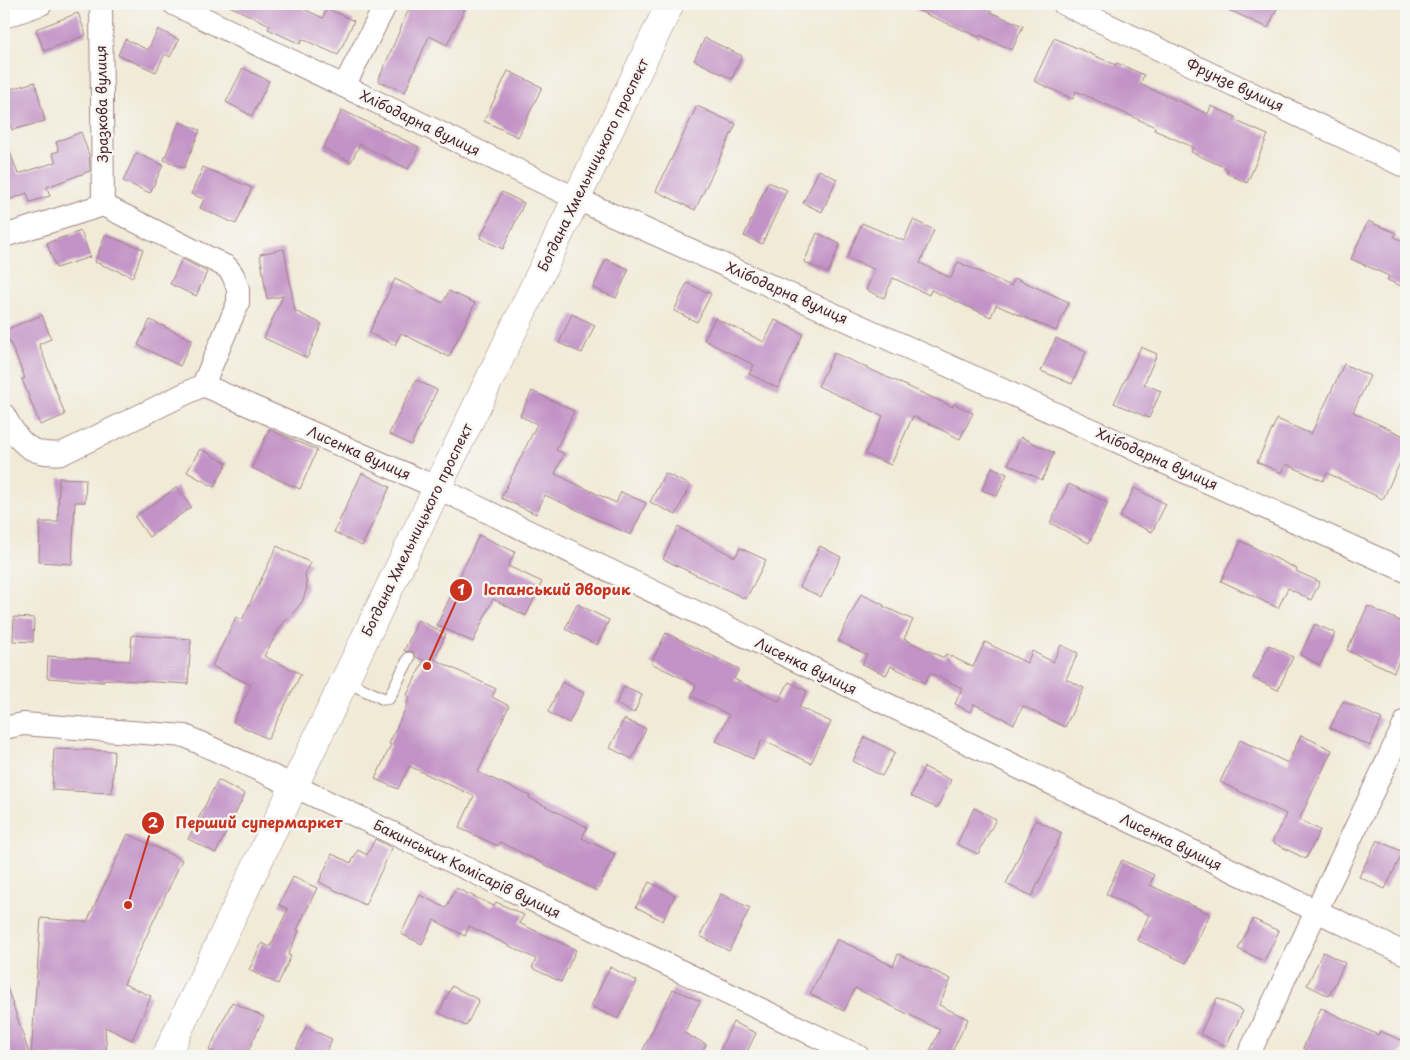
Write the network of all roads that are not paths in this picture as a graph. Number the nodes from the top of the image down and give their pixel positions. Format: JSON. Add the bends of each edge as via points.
{"nodes":[{"id":1,"x":41,"y":4,"type":"edge"},
{"id":2,"x":101,"y":4,"type":"edge"},
{"id":3,"x":174,"y":4,"type":"edge"},
{"id":4,"x":386,"y":4,"type":"edge"},
{"id":5,"x":670,"y":4,"type":"edge"},
{"id":6,"x":1064,"y":4,"type":"edge"},
{"id":7,"x":4,"y":17,"type":"edge"},
{"id":8,"x":344,"y":86,"type":"junction"},
{"id":9,"x":1406,"y":167,"type":"edge"},
{"id":10,"x":576,"y":199,"type":"junction"},
{"id":11,"x":103,"y":205,"type":"junction"},
{"id":12,"x":4,"y":236,"type":"edge"},
{"id":13,"x":203,"y":385,"type":"junction"},
{"id":14,"x":4,"y":415,"type":"edge"},
{"id":15,"x":438,"y":488,"type":"junction"},
{"id":16,"x":1406,"y":571,"type":"edge"},
{"id":17,"x":409,"y":658,"type":"dead end"},
{"id":18,"x":344,"y":680,"type":"junction"},
{"id":19,"x":1406,"y":721,"type":"edge"},
{"id":20,"x":4,"y":728,"type":"edge"},
{"id":21,"x":294,"y":786,"type":"junction"},
{"id":22,"x":1316,"y":912,"type":"junction"},
{"id":23,"x":1406,"y":954,"type":"edge"},
{"id":24,"x":166,"y":1056,"type":"edge"},
{"id":25,"x":858,"y":1056,"type":"edge"},
{"id":26,"x":1248,"y":1056,"type":"edge"}],
"edges":[{"from":1,"to":7,"type":"street"},
{"from":2,"to":11,"type":"street","name":"Зразкова вулиця"},
{"from":3,"to":8,"type":"street","name":"Хлібодарна вулиця"},
{"from":4,"to":8,"type":"street"},
{"from":5,"to":10,"type":"main road","name":"Богдана Хмельницького проспект"},
{"from":6,"to":9,"type":"street","name":"Фрунзе вулиця"},
{"from":8,"to":10,"type":"street","name":"Хлібодарна вулиця"},
{"from":10,"to":15,"type":"main road","name":"Богдана Хмельницького проспект"},
{"from":10,"to":16,"type":"street","name":"Хлібодарна вулиця"},
{"from":11,"to":12,"type":"street"},
{"from":11,"to":13,"type":"street","via":[[227,267],[233,274],[238,303]]},
{"from":13,"to":14,"type":"street","via":[[63,453],[42,452],[23,443]]},
{"from":13,"to":15,"type":"street","name":"Лисенка вулиця"},
{"from":15,"to":18,"type":"main road","name":"Богдана Хмельницького проспект"},
{"from":15,"to":22,"type":"street","name":"Лисенка вулиця"},
{"from":17,"to":18,"type":"lane","via":[[389,698],[384,699]]},
{"from":18,"to":21,"type":"main road","name":"Богдана Хмельницького проспект"},
{"from":19,"to":22,"type":"street"},
{"from":20,"to":21,"type":"street","name":"Бакинських Комісарів вулиця","via":[[23,724],[184,736]]},
{"from":21,"to":24,"type":"main road","name":"Богдана Хмельницького проспект"},
{"from":21,"to":25,"type":"street","name":"Бакинських Комісарів вулиця"},
{"from":22,"to":23,"type":"street","name":"Лисенка вулиця"},
{"from":22,"to":26,"type":"street"}]}
